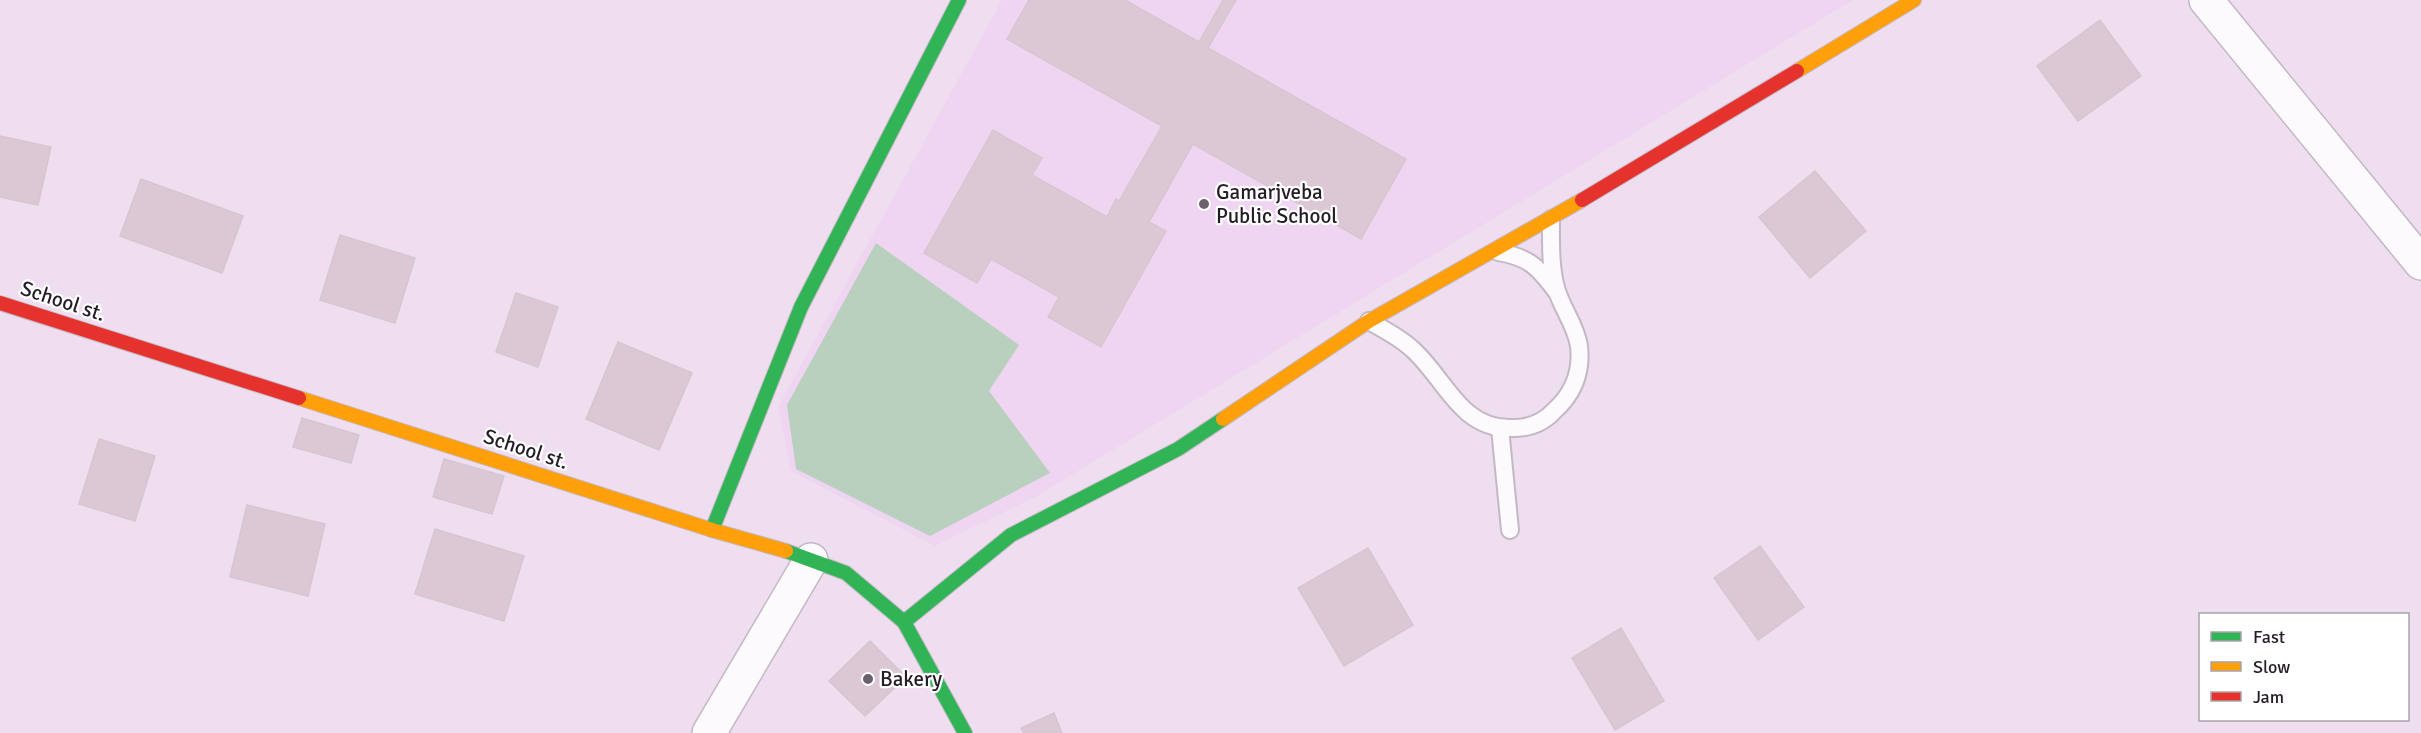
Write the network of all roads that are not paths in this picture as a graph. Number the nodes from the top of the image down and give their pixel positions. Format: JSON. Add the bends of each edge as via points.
{"nodes":[{"id":1,"x":960,"y":0,"type":"edge"},
{"id":2,"x":1914,"y":0,"type":"edge"},
{"id":3,"x":2206,"y":0,"type":"edge"},
{"id":4,"x":1551,"y":219,"type":"junction"},
{"id":5,"x":1493,"y":251,"type":"junction"},
{"id":6,"x":2421,"y":263,"type":"edge"},
{"id":7,"x":1557,"y":291,"type":"junction"},
{"id":8,"x":0,"y":303,"type":"edge"},
{"id":9,"x":1369,"y":321,"type":"junction"},
{"id":10,"x":1500,"y":428,"type":"junction"},
{"id":11,"x":712,"y":530,"type":"junction"},
{"id":12,"x":1510,"y":530,"type":"dead end"},
{"id":13,"x":811,"y":560,"type":"junction"},
{"id":14,"x":904,"y":622,"type":"junction"},
{"id":15,"x":709,"y":733,"type":"edge"},
{"id":16,"x":965,"y":733,"type":"edge"}],
"edges":[{"from":1,"to":11,"type":"street","via":[[801,307]]},
{"from":2,"to":4,"type":"street"},
{"from":3,"to":6,"type":"street"},
{"from":4,"to":5,"type":"street"},
{"from":4,"to":7,"type":"lane"},
{"from":5,"to":7,"type":"lane","via":[[1519,256],[1539,269]]},
{"from":5,"to":9,"type":"street"},
{"from":7,"to":10,"type":"lane","via":[[1579,347],[1576,382],[1565,401],[1544,421],[1520,429]]},
{"from":8,"to":11,"type":"street","name":"School st."},
{"from":9,"to":10,"type":"lane","via":[[1411,348],[1477,421]]},
{"from":9,"to":14,"type":"street","via":[[1178,449],[1011,535]]},
{"from":10,"to":12,"type":"lane"},
{"from":11,"to":13,"type":"street","name":"School st."},
{"from":13,"to":14,"type":"street","name":"School st.","via":[[846,573]]},
{"from":13,"to":15,"type":"street"},
{"from":14,"to":16,"type":"street","name":"School st."}]}
